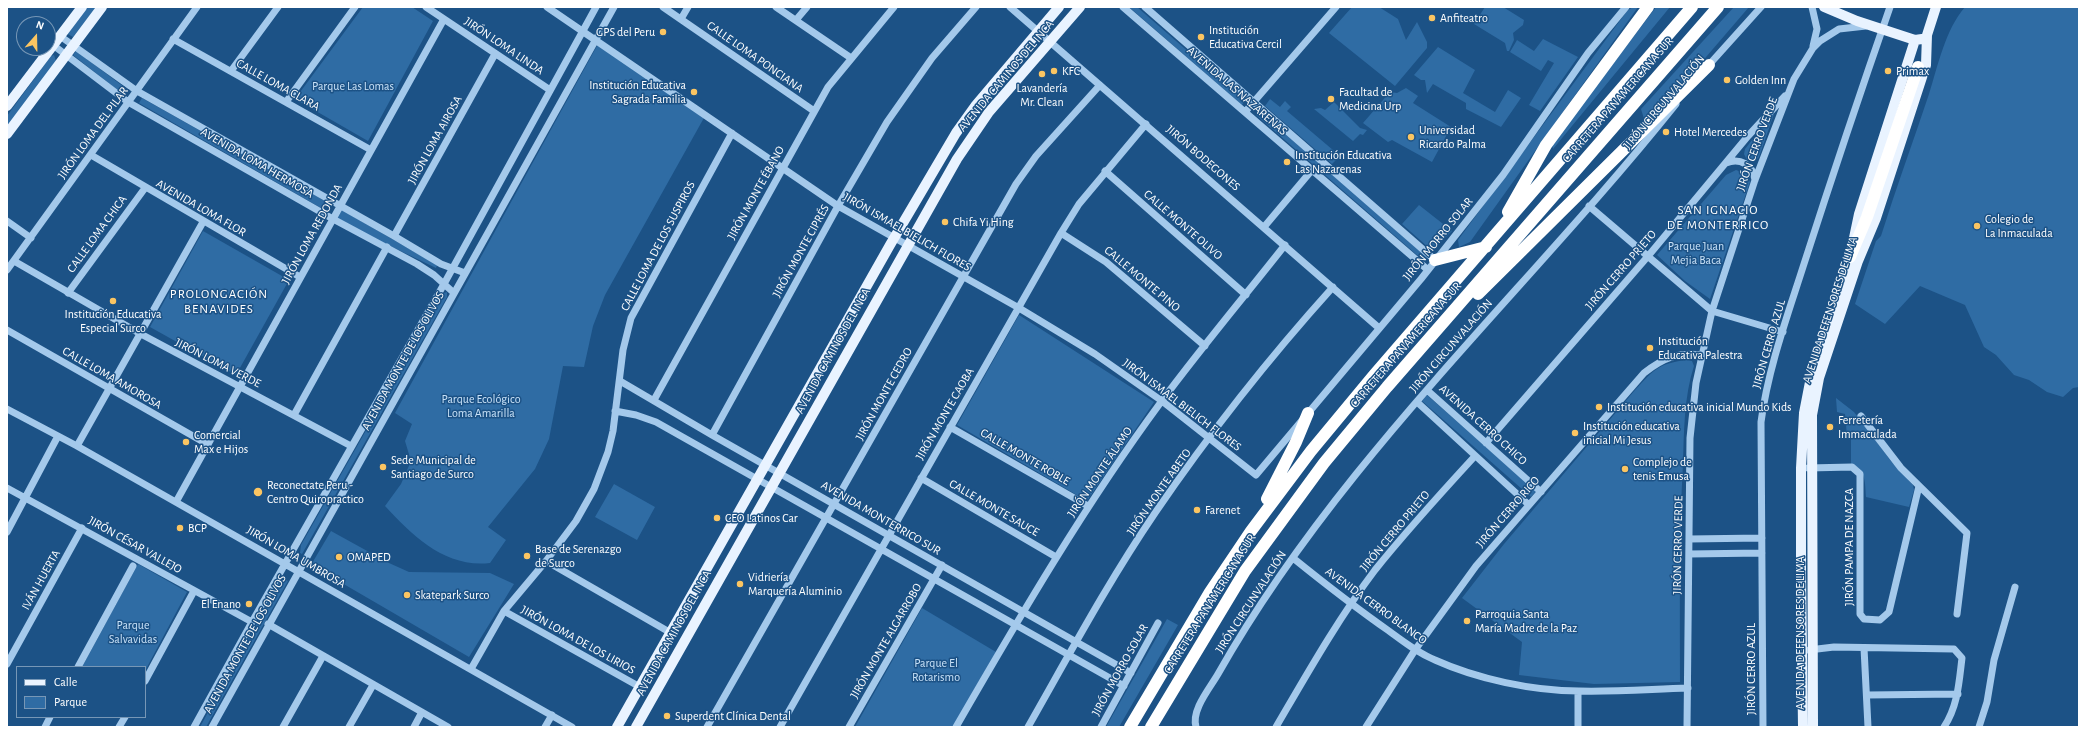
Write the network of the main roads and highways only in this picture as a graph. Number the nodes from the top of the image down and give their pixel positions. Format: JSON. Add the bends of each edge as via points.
{"nodes":[{"id":1,"x":102,"y":7,"type":"edge"},
{"id":2,"x":1059,"y":7,"type":"edge"},
{"id":3,"x":1080,"y":7,"type":"edge"},
{"id":4,"x":1648,"y":7,"type":"edge"},
{"id":5,"x":1692,"y":7,"type":"edge"},
{"id":6,"x":1718,"y":7,"type":"edge"},
{"id":7,"x":1824,"y":7,"type":"edge"},
{"id":8,"x":1843,"y":7,"type":"edge"},
{"id":9,"x":1936,"y":7,"type":"edge"},
{"id":10,"x":78,"y":8,"type":"edge"},
{"id":11,"x":1852,"y":19,"type":"junction"},
{"id":12,"x":1927,"y":36,"type":"junction"},
{"id":13,"x":1916,"y":40,"type":"junction"},
{"id":14,"x":1709,"y":65,"type":"road end"},
{"id":15,"x":1918,"y":67,"type":"dead end"},
{"id":16,"x":7,"y":106,"type":"edge"},
{"id":17,"x":7,"y":134,"type":"edge"},
{"id":18,"x":1497,"y":234,"type":"junction"},
{"id":19,"x":1486,"y":247,"type":"junction"},
{"id":20,"x":1850,"y":257,"type":"junction"},
{"id":21,"x":1432,"y":265,"type":"road end"},
{"id":22,"x":1436,"y":332,"type":"junction"},
{"id":23,"x":1308,"y":413,"type":"road end"},
{"id":24,"x":1807,"y":468,"type":"junction"},
{"id":25,"x":1252,"y":531,"type":"junction"},
{"id":26,"x":618,"y":727,"type":"edge"},
{"id":27,"x":636,"y":727,"type":"edge"},
{"id":28,"x":1130,"y":727,"type":"edge"},
{"id":29,"x":1151,"y":727,"type":"edge"},
{"id":30,"x":1803,"y":727,"type":"edge"},
{"id":31,"x":1813,"y":727,"type":"edge"}],
"edges":[{"from":1,"to":17,"type":"main road"},
{"from":2,"to":26,"type":"main road","name":"AVENIDA CAMINOS DEL INCA","via":[[976,105],[956,133]]},
{"from":3,"to":27,"type":"main road","name":"AVENIDA CAMINOS DEL INCA","via":[[989,112],[971,137],[907,245]]},
{"from":4,"to":18,"type":"highway","via":[[1546,145]]},
{"from":5,"to":18,"type":"highway","name":"CARRETERA PANAMERICANA SUR"},
{"from":6,"to":22,"type":"highway","name":"CARRETERA PANAMERICANA SUR"},
{"from":7,"to":11,"type":"main road"},
{"from":8,"to":11,"type":"main road"},
{"from":9,"to":12,"type":"main road","name":"AVENIDA DEFENSORES DE LIMA"},
{"from":10,"to":16,"type":"main road"},
{"from":11,"to":13,"type":"main road"},
{"from":12,"to":13,"type":"main road"},
{"from":12,"to":24,"type":"main road","name":"AVENIDA DEFENSORES DE LIMA","via":[[1926,65],[1876,218],[1858,260],[1819,378],[1812,415]]},
{"from":13,"to":20,"type":"main road","name":"AVENIDA DEFENSORES DE LIMA","via":[[1859,214]]},
{"from":14,"to":22,"type":"highway","via":[[1502,272]]},
{"from":15,"to":20,"type":"highway","via":[[1867,217]]},
{"from":18,"to":19,"type":"highway","name":"CARRETERA PANAMERICANA SUR"},
{"from":19,"to":21,"type":"highway"},
{"from":19,"to":25,"type":"highway","name":"CARRETERA PANAMERICANA SUR","via":[[1325,434]]},
{"from":20,"to":24,"type":"main road","name":"AVENIDA DEFENSORES DE LIMA","via":[[1811,377],[1804,413]]},
{"from":22,"to":29,"type":"highway","name":"CARRETERA PANAMERICANA SUR","via":[[1324,463],[1275,529],[1225,602]]},
{"from":23,"to":25,"type":"highway"},
{"from":24,"to":30,"type":"main road","name":"AVENIDA DEFENSORES DE LIMA","via":[[1802,651]]},
{"from":24,"to":31,"type":"main road","name":"AVENIDA DEFENSORES DE LIMA"},
{"from":25,"to":28,"type":"highway","name":"CARRETERA PANAMERICANA SUR","via":[[1210,592]]}]}
